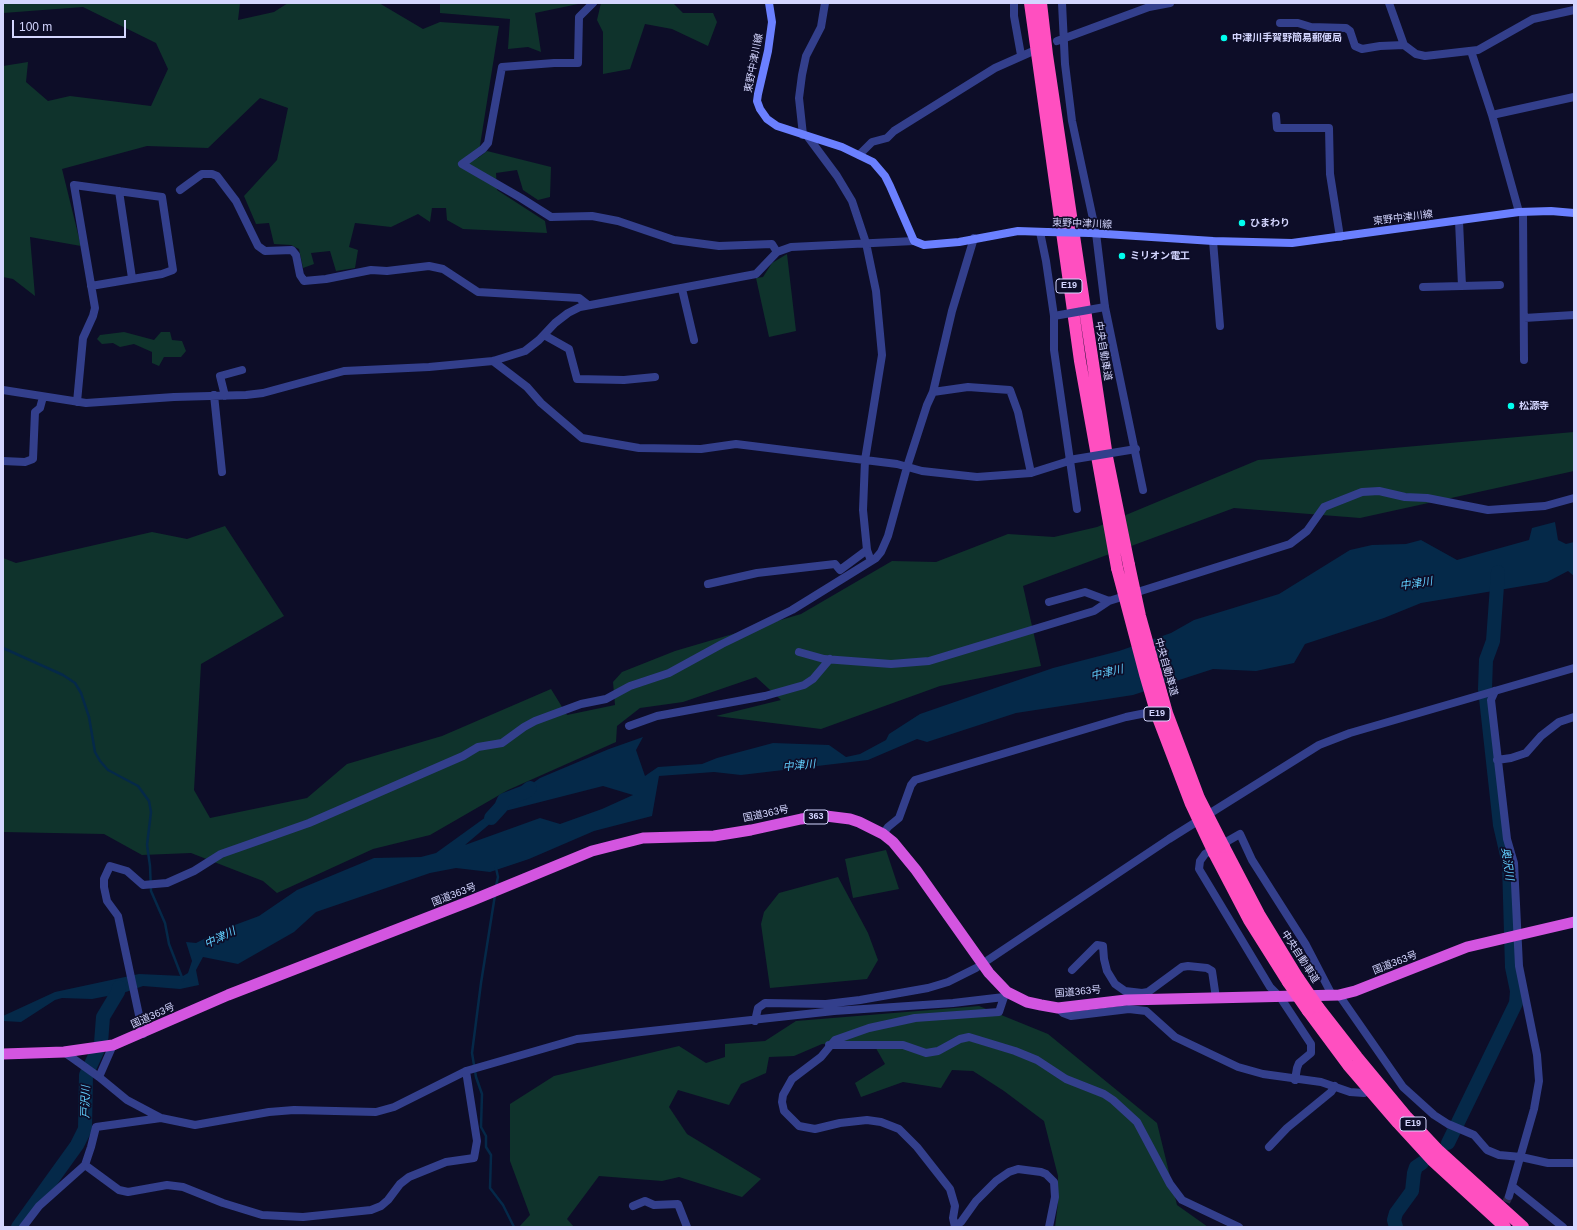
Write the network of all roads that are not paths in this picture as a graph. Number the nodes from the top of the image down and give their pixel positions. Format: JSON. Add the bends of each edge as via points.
{"nodes":[{"id":1,"x":593,"y":3,"type":"edge"},
{"id":2,"x":769,"y":3,"type":"edge"},
{"id":3,"x":825,"y":3,"type":"edge"},
{"id":4,"x":1014,"y":3,"type":"edge"},
{"id":5,"x":1030,"y":3,"type":"edge"},
{"id":6,"x":1041,"y":3,"type":"edge"},
{"id":7,"x":1062,"y":3,"type":"edge"},
{"id":8,"x":1170,"y":3,"type":"edge"},
{"id":9,"x":1389,"y":3,"type":"edge"},
{"id":10,"x":1574,"y":10,"type":"edge"},
{"id":11,"x":1280,"y":23,"type":"dead end"},
{"id":12,"x":1061,"y":40,"type":"junction"},
{"id":13,"x":1404,"y":45,"type":"junction"},
{"id":14,"x":1472,"y":51,"type":"junction"},
{"id":15,"x":1031,"y":52,"type":"dead end"},
{"id":16,"x":1022,"y":55,"type":"junction"},
{"id":17,"x":1574,"y":97,"type":"edge"},
{"id":18,"x":1492,"y":115,"type":"junction"},
{"id":19,"x":1276,"y":116,"type":"dead end"},
{"id":20,"x":805,"y":136,"type":"junction"},
{"id":21,"x":859,"y":155,"type":"junction"},
{"id":22,"x":180,"y":190,"type":"dead end"},
{"id":23,"x":119,"y":191,"type":"junction"},
{"id":24,"x":1521,"y":212,"type":"junction"},
{"id":25,"x":1574,"y":213,"type":"edge"},
{"id":26,"x":1459,"y":220,"type":"junction"},
{"id":27,"x":1043,"y":232,"type":"junction"},
{"id":28,"x":1093,"y":233,"type":"junction"},
{"id":29,"x":1340,"y":237,"type":"junction"},
{"id":30,"x":974,"y":238,"type":"junction"},
{"id":31,"x":914,"y":241,"type":"junction"},
{"id":32,"x":1213,"y":241,"type":"junction"},
{"id":33,"x":866,"y":243,"type":"junction"},
{"id":34,"x":777,"y":252,"type":"junction"},
{"id":35,"x":132,"y":278,"type":"junction"},
{"id":36,"x":1500,"y":285,"type":"dead end"},
{"id":37,"x":91,"y":286,"type":"junction"},
{"id":38,"x":1462,"y":286,"type":"junction"},
{"id":39,"x":682,"y":288,"type":"junction"},
{"id":40,"x":1423,"y":288,"type":"dead end"},
{"id":41,"x":588,"y":305,"type":"junction"},
{"id":42,"x":1106,"y":307,"type":"junction"},
{"id":43,"x":1574,"y":315,"type":"edge"},
{"id":44,"x":1054,"y":316,"type":"junction"},
{"id":45,"x":1524,"y":318,"type":"junction"},
{"id":46,"x":1220,"y":326,"type":"dead end"},
{"id":47,"x":544,"y":335,"type":"junction"},
{"id":48,"x":694,"y":340,"type":"dead end"},
{"id":49,"x":1524,"y":360,"type":"dead end"},
{"id":50,"x":493,"y":361,"type":"junction"},
{"id":51,"x":242,"y":370,"type":"dead end"},
{"id":52,"x":655,"y":377,"type":"dead end"},
{"id":53,"x":3,"y":390,"type":"edge"},
{"id":54,"x":12,"y":391,"type":"junction"},
{"id":55,"x":933,"y":392,"type":"junction"},
{"id":56,"x":214,"y":395,"type":"junction"},
{"id":57,"x":225,"y":396,"type":"junction"},
{"id":58,"x":43,"y":397,"type":"junction"},
{"id":59,"x":3,"y":398,"type":"edge"},
{"id":60,"x":78,"y":402,"type":"junction"},
{"id":61,"x":1136,"y":448,"type":"junction"},
{"id":62,"x":865,"y":460,"type":"junction"},
{"id":63,"x":1069,"y":460,"type":"junction"},
{"id":64,"x":3,"y":461,"type":"edge"},
{"id":65,"x":907,"y":467,"type":"junction"},
{"id":66,"x":222,"y":472,"type":"dead end"},
{"id":67,"x":1031,"y":473,"type":"junction"},
{"id":68,"x":1143,"y":490,"type":"dead end"},
{"id":69,"x":1574,"y":498,"type":"edge"},
{"id":70,"x":1077,"y":509,"type":"dead end"},
{"id":71,"x":867,"y":550,"type":"junction"},
{"id":72,"x":871,"y":561,"type":"junction"},
{"id":73,"x":1123,"y":567,"type":"junction"},
{"id":74,"x":708,"y":584,"type":"dead end"},
{"id":75,"x":1109,"y":601,"type":"junction"},
{"id":76,"x":1049,"y":602,"type":"dead end"},
{"id":77,"x":799,"y":652,"type":"dead end"},
{"id":78,"x":830,"y":659,"type":"junction"},
{"id":79,"x":1574,"y":668,"type":"edge"},
{"id":80,"x":1493,"y":691,"type":"junction"},
{"id":81,"x":1151,"y":712,"type":"dead end"},
{"id":82,"x":1574,"y":717,"type":"edge"},
{"id":83,"x":628,"y":726,"type":"dead end"},
{"id":84,"x":1497,"y":760,"type":"junction"},
{"id":85,"x":883,"y":834,"type":"junction"},
{"id":86,"x":1574,"y":922,"type":"edge"},
{"id":87,"x":1518,"y":935,"type":"junction"},
{"id":88,"x":988,"y":960,"type":"dead end"},
{"id":89,"x":976,"y":968,"type":"dead end"},
{"id":90,"x":1072,"y":970,"type":"dead end"},
{"id":91,"x":1006,"y":994,"type":"junction"},
{"id":92,"x":1336,"y":995,"type":"junction"},
{"id":93,"x":1142,"y":996,"type":"junction"},
{"id":94,"x":1216,"y":998,"type":"junction"},
{"id":95,"x":1280,"y":998,"type":"junction"},
{"id":96,"x":1058,"y":1008,"type":"junction"},
{"id":97,"x":1313,"y":1009,"type":"junction"},
{"id":98,"x":755,"y":1021,"type":"junction"},
{"id":99,"x":141,"y":1029,"type":"junction"},
{"id":100,"x":113,"y":1045,"type":"junction"},
{"id":101,"x":829,"y":1045,"type":"junction"},
{"id":102,"x":64,"y":1052,"type":"junction"},
{"id":103,"x":3,"y":1054,"type":"edge"},
{"id":104,"x":466,"y":1071,"type":"junction"},
{"id":105,"x":99,"y":1077,"type":"junction"},
{"id":106,"x":1296,"y":1080,"type":"junction"},
{"id":107,"x":1335,"y":1086,"type":"junction"},
{"id":108,"x":1403,"y":1087,"type":"junction"},
{"id":109,"x":1392,"y":1091,"type":"dead end"},
{"id":110,"x":1364,"y":1093,"type":"dead end"},
{"id":111,"x":161,"y":1118,"type":"junction"},
{"id":112,"x":1269,"y":1147,"type":"dead end"},
{"id":113,"x":1521,"y":1157,"type":"junction"},
{"id":114,"x":1574,"y":1163,"type":"edge"},
{"id":115,"x":85,"y":1165,"type":"junction"},
{"id":116,"x":1512,"y":1186,"type":"junction"},
{"id":117,"x":1509,"y":1196,"type":"tunnel mouth"},
{"id":118,"x":633,"y":1206,"type":"dead end"},
{"id":119,"x":1500,"y":1225,"type":"edge"},
{"id":120,"x":23,"y":1227,"type":"edge"},
{"id":121,"x":687,"y":1227,"type":"edge"},
{"id":122,"x":955,"y":1227,"type":"edge"},
{"id":123,"x":1049,"y":1227,"type":"edge"},
{"id":124,"x":1238,"y":1227,"type":"edge"},
{"id":125,"x":1523,"y":1227,"type":"edge"},
{"id":126,"x":1563,"y":1227,"type":"edge"}],
"edges":[{"from":1,"to":34,"type":"street","via":[[579,17],[578,63],[502,67],[488,143],[462,164],[551,218],[592,216],[618,221],[674,240],[719,246],[772,244]]},
{"from":2,"to":20,"type":"main road","name":"東野中津川線","via":[[772,22],[758,104],[763,115],[772,123]]},
{"from":3,"to":20,"type":"street","via":[[821,27],[806,56],[802,75],[799,98]]},
{"from":4,"to":16,"type":"street"},
{"from":5,"to":73,"type":"highway","name":"中央自動車道","number":"E19","via":[[1080,361]]},
{"from":6,"to":73,"type":"highway","name":"中央自動車道","number":"E19"},
{"from":7,"to":12,"type":"street"},
{"from":8,"to":12,"type":"street","via":[[1149,7]]},
{"from":9,"to":13,"type":"street"},
{"from":10,"to":14,"type":"street","via":[[1533,19]]},
{"from":11,"to":13,"type":"street","via":[[1346,28],[1358,49]]},
{"from":12,"to":28,"type":"street","via":[[1072,121]]},
{"from":13,"to":14,"type":"street","via":[[1416,54],[1425,56]]},
{"from":14,"to":18,"type":"street"},
{"from":15,"to":16,"type":"street"},
{"from":16,"to":21,"type":"street","via":[[995,68],[894,131],[887,138],[872,142]]},
{"from":17,"to":18,"type":"street"},
{"from":18,"to":24,"type":"street"},
{"from":19,"to":29,"type":"street","via":[[1276,128],[1329,128],[1330,174]]},
{"from":20,"to":21,"type":"main road","name":"東野中津川線"},
{"from":20,"to":33,"type":"street","via":[[837,176],[852,201]]},
{"from":21,"to":31,"type":"main road","name":"東野中津川線","via":[[873,162],[885,176]]},
{"from":22,"to":41,"type":"street","via":[[202,174],[217,176],[236,201],[258,246],[265,251],[292,250],[304,281],[371,270],[387,271],[429,266],[443,269],[478,292],[579,298]]},
{"from":23,"to":35,"type":"street"},
{"from":23,"to":35,"type":"street","via":[[162,197],[173,270]]},
{"from":23,"to":37,"type":"street","via":[[74,185]]},
{"from":24,"to":25,"type":"main road","name":"東野中津川線"},
{"from":24,"to":26,"type":"main road","name":"東野中津川線"},
{"from":24,"to":45,"type":"street"},
{"from":26,"to":29,"type":"main road","name":"東野中津川線"},
{"from":26,"to":38,"type":"street"},
{"from":27,"to":28,"type":"main road","name":"東野中津川線","bridge":true},
{"from":27,"to":30,"type":"main road","name":"東野中津川線","via":[[1018,231]]},
{"from":27,"to":44,"type":"street"},
{"from":28,"to":32,"type":"main road","name":"東野中津川線"},
{"from":28,"to":42,"type":"street"},
{"from":29,"to":32,"type":"main road","name":"東野中津川線","via":[[1292,243]]},
{"from":30,"to":31,"type":"main road","name":"東野中津川線","via":[[924,245]]},
{"from":30,"to":55,"type":"street","via":[[952,311]]},
{"from":31,"to":33,"type":"street"},
{"from":32,"to":46,"type":"street"},
{"from":33,"to":34,"type":"street","via":[[791,247]]},
{"from":33,"to":62,"type":"street","via":[[876,291],[882,355]]},
{"from":34,"to":39,"type":"street","via":[[756,274]]},
{"from":35,"to":37,"type":"street"},
{"from":36,"to":38,"type":"street"},
{"from":37,"to":60,"type":"street","via":[[95,308],[83,338]]},
{"from":38,"to":40,"type":"street"},
{"from":39,"to":41,"type":"street"},
{"from":39,"to":48,"type":"street"},
{"from":41,"to":47,"type":"street","via":[[568,313]]},
{"from":42,"to":44,"type":"street","bridge":true},
{"from":42,"to":61,"type":"street"},
{"from":43,"to":45,"type":"street"},
{"from":44,"to":63,"type":"street","via":[[1054,350]]},
{"from":45,"to":49,"type":"street"},
{"from":47,"to":50,"type":"street","via":[[525,351]]},
{"from":47,"to":52,"type":"street","via":[[569,349],[577,379],[624,380]]},
{"from":50,"to":57,"type":"street","via":[[344,371],[263,393]]},
{"from":50,"to":62,"type":"street","via":[[527,387],[541,403],[582,438],[639,448],[701,449],[736,444]]},
{"from":51,"to":57,"type":"street","via":[[220,376]]},
{"from":53,"to":54,"type":"street"},
{"from":54,"to":58,"type":"street"},
{"from":54,"to":59,"type":"street"},
{"from":55,"to":65,"type":"street"},
{"from":55,"to":67,"type":"street","via":[[968,387],[1010,390],[1018,412]]},
{"from":56,"to":57,"type":"street"},
{"from":56,"to":60,"type":"street"},
{"from":56,"to":66,"type":"street"},
{"from":58,"to":60,"type":"street"},
{"from":58,"to":64,"type":"street","via":[[40,408],[35,412],[33,459],[25,462]]},
{"from":61,"to":63,"type":"street","bridge":true},
{"from":61,"to":68,"type":"street"},
{"from":62,"to":65,"type":"street"},
{"from":62,"to":71,"type":"street","via":[[863,510]]},
{"from":63,"to":67,"type":"street"},
{"from":63,"to":70,"type":"street"},
{"from":65,"to":67,"type":"street","via":[[978,477]]},
{"from":65,"to":72,"type":"street","via":[[888,536],[881,552]]},
{"from":69,"to":75,"type":"street","via":[[1545,506],[1488,510],[1379,491],[1362,492],[1324,507],[1307,531],[1290,544]]},
{"from":71,"to":72,"type":"street"},
{"from":71,"to":74,"type":"street","via":[[840,570],[835,564],[757,572]]},
{"from":72,"to":99,"type":"street","via":[[792,610],[669,673],[630,686],[606,699],[576,706],[535,721],[502,743],[478,747],[310,824],[221,854],[167,884],[143,885],[127,871],[110,866],[104,879],[104,887],[108,901],[118,916]]},
{"from":73,"to":97,"type":"highway","name":"中央自動車道","number":"E19","bridge":true,"via":[[1140,616],[1167,713],[1219,850],[1259,914],[1293,980]]},
{"from":75,"to":76,"type":"street","via":[[1085,592]]},
{"from":75,"to":78,"type":"street","via":[[1094,611],[928,661],[891,664]]},
{"from":77,"to":78,"type":"street"},
{"from":78,"to":83,"type":"street","via":[[813,679],[804,685],[765,696],[657,716]]},
{"from":79,"to":80,"type":"street"},
{"from":80,"to":84,"type":"street","via":[[1491,700]]},
{"from":80,"to":88,"type":"street","via":[[1350,733],[1319,745],[1169,839]]},
{"from":81,"to":85,"type":"street","via":[[1126,717],[915,780],[899,818],[888,826]]},
{"from":82,"to":84,"type":"street","via":[[1559,722],[1541,736],[1526,753]]},
{"from":84,"to":87,"type":"street","via":[[1506,839],[1514,863]]},
{"from":85,"to":91,"type":"highway","name":"国道363号","number":"363","via":[[904,853]]},
{"from":85,"to":99,"type":"highway","name":"国道363号","number":"363","via":[[850,819],[826,816],[714,836],[654,836],[629,840],[592,851]]},
{"from":86,"to":87,"type":"highway","name":"国道363号","number":"363"},
{"from":87,"to":92,"type":"highway","name":"国道363号","number":"363","via":[[1467,947],[1355,991]]},
{"from":87,"to":113,"type":"street","via":[[1519,966],[1537,1055],[1539,1080]]},
{"from":89,"to":98,"type":"street","via":[[948,982],[928,988],[860,1000],[826,1004],[765,1003],[758,1008]]},
{"from":90,"to":93,"type":"street","via":[[1097,945],[1103,946],[1106,965],[1115,984],[1125,991]]},
{"from":91,"to":96,"type":"highway","name":"国道363号","number":"363","via":[[1027,1002]]},
{"from":91,"to":98,"type":"street","via":[[953,1003],[834,1011]]},
{"from":91,"to":101,"type":"street","via":[[999,1012],[915,1018],[859,1031]]},
{"from":92,"to":95,"type":"highway","name":"国道363号","number":"363"},
{"from":92,"to":95,"type":"street","via":[[1252,860],[1240,834],[1205,854],[1200,861],[1199,869],[1270,987]]},
{"from":92,"to":108,"type":"street"},
{"from":93,"to":94,"type":"highway","name":"国道363号","number":"363"},
{"from":93,"to":94,"type":"street","via":[[1188,966],[1206,968],[1212,972]]},
{"from":93,"to":96,"type":"highway","name":"国道363号","number":"363"},
{"from":94,"to":95,"type":"highway","name":"国道363号","number":"363"},
{"from":95,"to":106,"type":"street","via":[[1310,1044],[1311,1053],[1299,1063]]},
{"from":96,"to":106,"type":"street","via":[[1071,1016],[1130,1009],[1146,1011],[1175,1037],[1238,1067]]},
{"from":97,"to":119,"type":"highway","name":"中央自動車道","number":"E19","via":[[1353,1070],[1403,1128],[1432,1160]]},
{"from":97,"to":125,"type":"highway","name":"中央自動車道","number":"E19","via":[[1438,1151]]},
{"from":98,"to":104,"type":"street","via":[[577,1039]]},
{"from":99,"to":100,"type":"highway","name":"国道363号","number":"363"},
{"from":100,"to":102,"type":"highway","name":"国道363号","number":"363"},
{"from":100,"to":105,"type":"street"},
{"from":101,"to":122,"type":"street","via":[[821,1057],[789,1084],[782,1102],[784,1111],[799,1126],[810,1129],[867,1120],[881,1122],[899,1130],[950,1189],[955,1206]]},
{"from":101,"to":124,"type":"street","via":[[903,1045],[926,1053],[938,1051],[969,1037],[1037,1060],[1066,1079],[1113,1100],[1137,1122],[1170,1184],[1182,1200]]},
{"from":102,"to":103,"type":"highway","name":"国道363号","number":"363"},
{"from":102,"to":105,"type":"street"},
{"from":104,"to":111,"type":"street","via":[[394,1107],[376,1112],[294,1110],[195,1125]]},
{"from":104,"to":115,"type":"street","via":[[477,1141],[474,1158],[446,1162],[409,1177],[388,1200],[371,1210],[303,1217],[262,1214],[223,1204],[183,1187],[167,1185],[128,1192],[119,1190]]},
{"from":105,"to":111,"type":"street","via":[[127,1100]]},
{"from":106,"to":107,"type":"street"},
{"from":107,"to":110,"type":"street","via":[[1350,1092]]},
{"from":107,"to":112,"type":"street"},
{"from":108,"to":109,"type":"street"},
{"from":108,"to":113,"type":"street","via":[[1434,1115],[1474,1135],[1487,1150],[1499,1155]]},
{"from":111,"to":115,"type":"street","via":[[96,1127]]},
{"from":113,"to":114,"type":"street","via":[[1548,1164]]},
{"from":113,"to":116,"type":"street"},
{"from":115,"to":120,"type":"street","via":[[39,1206]]},
{"from":116,"to":117,"type":"street"},
{"from":116,"to":126,"type":"street"},
{"from":118,"to":121,"type":"street","via":[[645,1201],[654,1205],[678,1204]]},
{"from":122,"to":123,"type":"street","via":[[996,1181],[1018,1169],[1041,1172],[1054,1182],[1055,1197]]}]}
